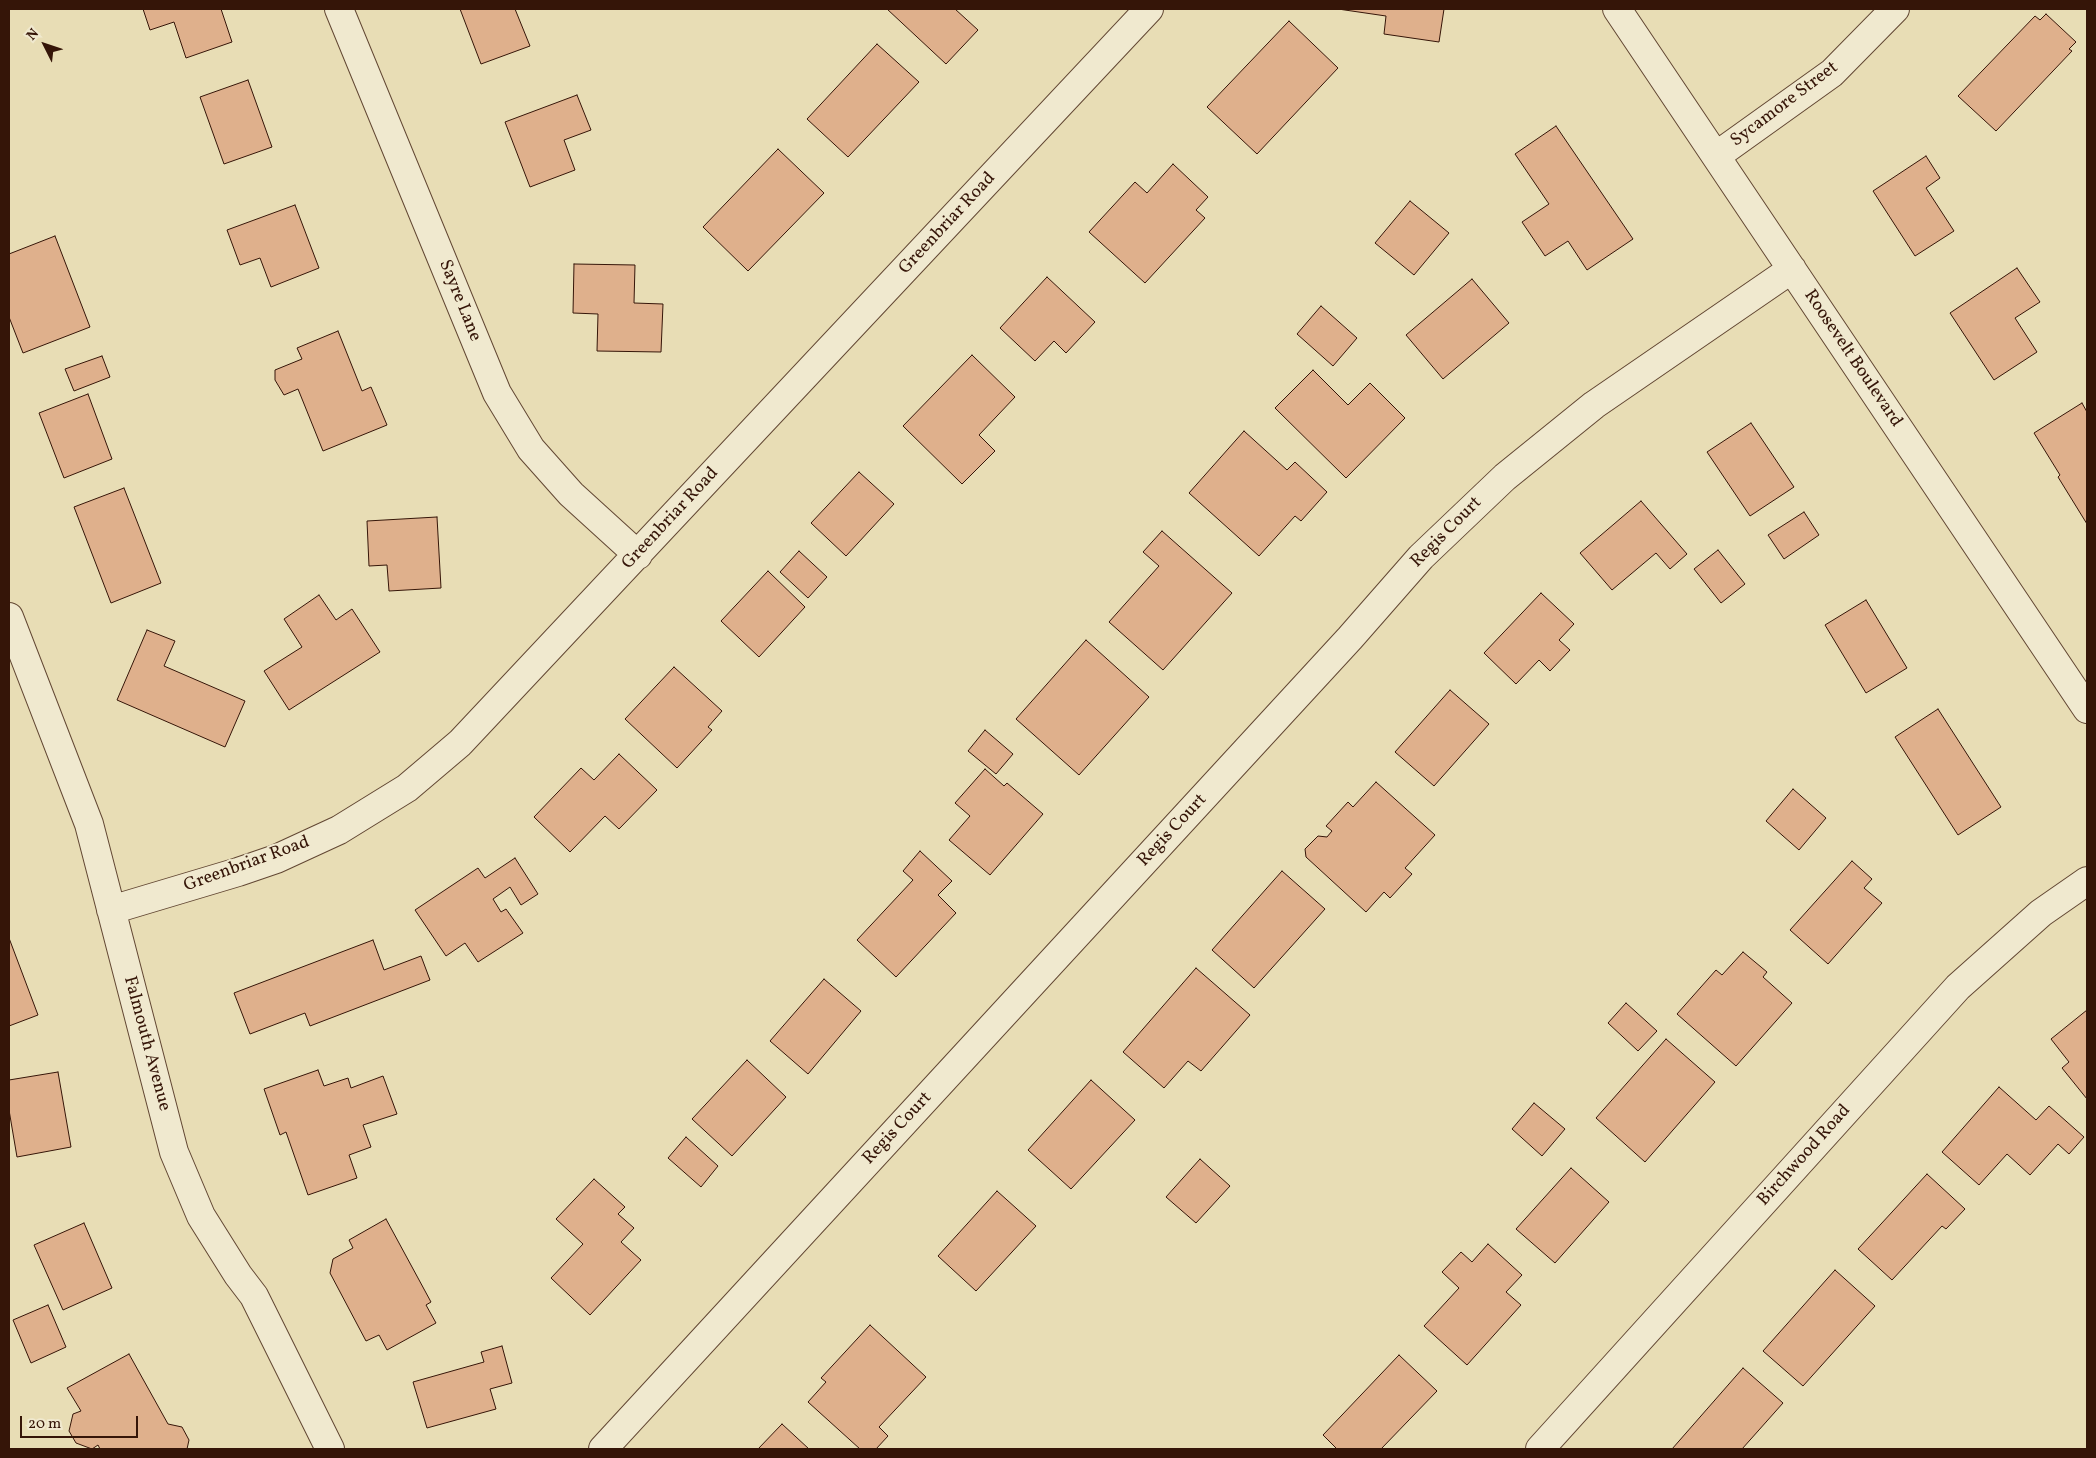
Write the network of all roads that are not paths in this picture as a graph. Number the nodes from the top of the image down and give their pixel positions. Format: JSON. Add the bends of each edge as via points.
{"nodes":[{"id":1,"x":339,"y":9,"type":"edge"},
{"id":2,"x":1149,"y":9,"type":"edge"},
{"id":3,"x":1617,"y":9,"type":"edge"},
{"id":4,"x":1895,"y":9,"type":"edge"},
{"id":5,"x":1716,"y":156,"type":"junction"},
{"id":6,"x":1792,"y":269,"type":"junction"},
{"id":7,"x":638,"y":554,"type":"junction"},
{"id":8,"x":9,"y":617,"type":"edge"},
{"id":9,"x":2087,"y":709,"type":"edge"},
{"id":10,"x":2087,"y":881,"type":"edge"},
{"id":11,"x":111,"y":910,"type":"junction"},
{"id":12,"x":330,"y":1449,"type":"edge"},
{"id":13,"x":604,"y":1449,"type":"edge"},
{"id":14,"x":1540,"y":1449,"type":"edge"}],
"edges":[{"from":1,"to":7,"type":"street","name":"Sayre Lane","via":[[496,394],[531,449],[571,494]]},
{"from":2,"to":7,"type":"street","name":"Greenbriar Road"},
{"from":3,"to":5,"type":"street","name":"Roosevelt Boulevard"},
{"from":4,"to":5,"type":"street","name":"Sycamore Street","via":[[1832,73]]},
{"from":5,"to":6,"type":"street","name":"Roosevelt Boulevard"},
{"from":6,"to":9,"type":"street","name":"Roosevelt Boulevard"},
{"from":6,"to":13,"type":"street","name":"Regis Court","via":[[1594,405],[1505,477],[1421,557],[1343,646]]},
{"from":7,"to":11,"type":"street","name":"Greenbriar Road","via":[[460,743],[406,788],[339,830],[276,859]]},
{"from":8,"to":11,"type":"street","name":"Falmouth Avenue","via":[[88,824]]},
{"from":10,"to":14,"type":"street","name":"Birchwood Road","via":[[2041,913],[1958,987]]},
{"from":11,"to":12,"type":"street","name":"Falmouth Avenue","via":[[174,1152],[201,1216],[254,1296]]}]}
